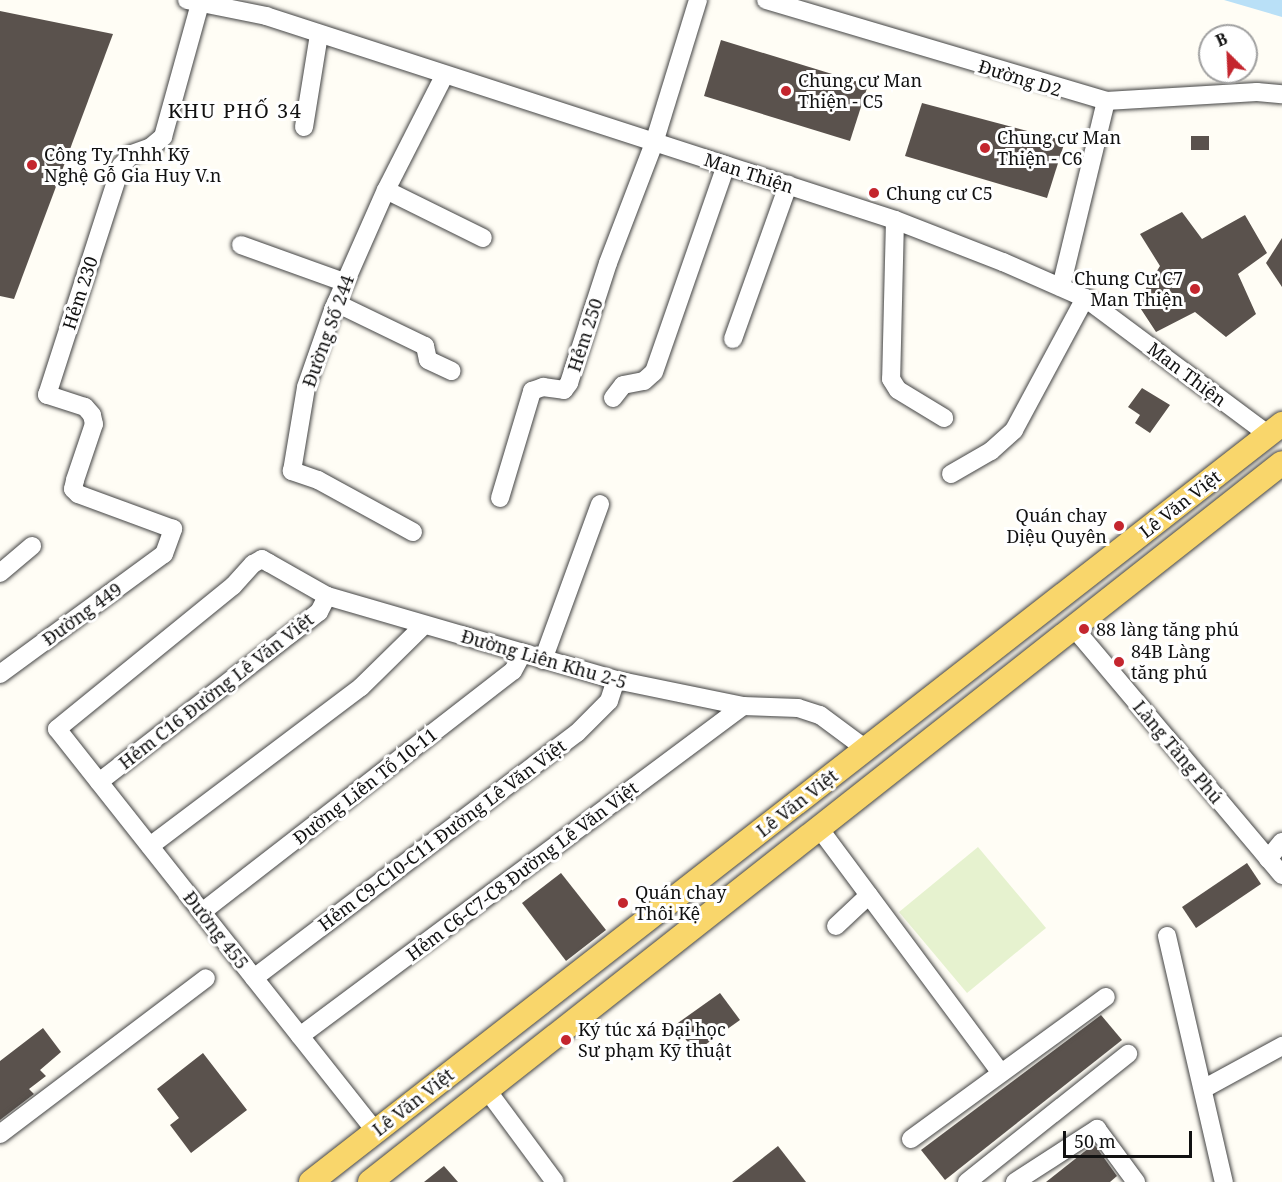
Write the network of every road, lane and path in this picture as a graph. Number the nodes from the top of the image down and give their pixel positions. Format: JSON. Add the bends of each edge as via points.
{"nodes":[{"id":1,"x":698,"y":0,"type":"edge"},
{"id":2,"x":766,"y":0,"type":"edge"},
{"id":3,"x":194,"y":2,"type":"edge"},
{"id":4,"x":269,"y":8,"type":"edge"},
{"id":5,"x":319,"y":34,"type":"junction"},
{"id":6,"x":444,"y":76,"type":"junction"},
{"id":7,"x":1282,"y":94,"type":"edge"},
{"id":8,"x":1106,"y":101,"type":"junction"},
{"id":9,"x":304,"y":127,"type":"dead end"},
{"id":10,"x":654,"y":143,"type":"junction"},
{"id":11,"x":726,"y":165,"type":"junction"},
{"id":12,"x":788,"y":185,"type":"junction"},
{"id":13,"x":387,"y":190,"type":"junction"},
{"id":14,"x":896,"y":220,"type":"junction"},
{"id":15,"x":483,"y":238,"type":"dead end"},
{"id":16,"x":241,"y":246,"type":"dead end"},
{"id":17,"x":344,"y":282,"type":"junction"},
{"id":18,"x":1060,"y":287,"type":"junction"},
{"id":19,"x":1085,"y":298,"type":"junction"},
{"id":20,"x":336,"y":303,"type":"junction"},
{"id":21,"x":733,"y":339,"type":"dead end"},
{"id":22,"x":452,"y":371,"type":"dead end"},
{"id":23,"x":613,"y":398,"type":"dead end"},
{"id":24,"x":944,"y":418,"type":"dead end"},
{"id":25,"x":1278,"y":436,"type":"edge"},
{"id":26,"x":1282,"y":464,"type":"edge"},
{"id":27,"x":951,"y":474,"type":"dead end"},
{"id":28,"x":500,"y":498,"type":"dead end"},
{"id":29,"x":600,"y":504,"type":"dead end"},
{"id":30,"x":413,"y":532,"type":"dead end"},
{"id":31,"x":32,"y":546,"type":"dead end"},
{"id":32,"x":164,"y":554,"type":"joint"},
{"id":33,"x":0,"y":573,"type":"edge"},
{"id":34,"x":327,"y":596,"type":"junction"},
{"id":35,"x":1053,"y":603,"type":"junction"},
{"id":36,"x":424,"y":625,"type":"junction"},
{"id":37,"x":1074,"y":628,"type":"junction"},
{"id":38,"x":522,"y":654,"type":"junction"},
{"id":39,"x":543,"y":660,"type":"junction"},
{"id":40,"x":0,"y":675,"type":"edge"},
{"id":41,"x":616,"y":680,"type":"junction"},
{"id":42,"x":743,"y":706,"type":"junction"},
{"id":43,"x":57,"y":729,"type":"joint"},
{"id":44,"x":866,"y":749,"type":"junction"},
{"id":45,"x":99,"y":782,"type":"junction"},
{"id":46,"x":819,"y":828,"type":"junction"},
{"id":47,"x":1282,"y":842,"type":"edge"},
{"id":48,"x":150,"y":846,"type":"junction"},
{"id":49,"x":1268,"y":859,"type":"junction"},
{"id":50,"x":1282,"y":875,"type":"edge"},
{"id":51,"x":868,"y":895,"type":"junction"},
{"id":52,"x":202,"y":912,"type":"junction"},
{"id":53,"x":836,"y":926,"type":"dead end"},
{"id":54,"x":1167,"y":936,"type":"dead end"},
{"id":55,"x":206,"y":978,"type":"dead end"},
{"id":56,"x":254,"y":978,"type":"junction"},
{"id":57,"x":1106,"y":997,"type":"dead end"},
{"id":58,"x":300,"y":1036,"type":"junction"},
{"id":59,"x":1282,"y":1046,"type":"edge"},
{"id":60,"x":1128,"y":1054,"type":"dead end"},
{"id":61,"x":1001,"y":1073,"type":"junction"},
{"id":62,"x":1205,"y":1088,"type":"junction"},
{"id":63,"x":487,"y":1089,"type":"junction"},
{"id":64,"x":376,"y":1132,"type":"junction"},
{"id":65,"x":0,"y":1134,"type":"edge"},
{"id":66,"x":911,"y":1139,"type":"dead end"},
{"id":67,"x":398,"y":1160,"type":"junction"},
{"id":68,"x":311,"y":1182,"type":"edge"},
{"id":69,"x":370,"y":1182,"type":"edge"},
{"id":70,"x":555,"y":1182,"type":"edge"},
{"id":71,"x":967,"y":1182,"type":"edge"},
{"id":72,"x":1015,"y":1182,"type":"edge"},
{"id":73,"x":1136,"y":1182,"type":"edge"},
{"id":74,"x":1224,"y":1182,"type":"edge"}],
"edges":[{"from":1,"to":10,"type":"street"},
{"from":2,"to":8,"type":"street","name":"Đường D2"},
{"from":3,"to":4,"type":"street","name":"Man Thiện"},
{"from":3,"to":32,"type":"street","name":"Hẻm 230","via":[[163,137],[151,147],[132,153],[121,166],[48,392],[50,397],[85,407],[94,424],[74,489],[85,497],[173,529]]},
{"from":4,"to":5,"type":"street","name":"Man Thiện"},
{"from":5,"to":6,"type":"street","name":"Man Thiện"},
{"from":5,"to":9,"type":"street"},
{"from":6,"to":10,"type":"street","name":"Man Thiện"},
{"from":6,"to":13,"type":"street","name":"Đường Số 244"},
{"from":7,"to":8,"type":"street","name":"Đường D2","via":[[1247,92]]},
{"from":8,"to":18,"type":"street"},
{"from":10,"to":11,"type":"street","name":"Man Thiện"},
{"from":10,"to":28,"type":"street","name":"Hẻm 250","via":[[608,263],[570,383],[564,390],[543,387],[532,391]]},
{"from":11,"to":12,"type":"street","name":"Man Thiện"},
{"from":11,"to":23,"type":"street","via":[[654,372],[644,381],[623,385]]},
{"from":12,"to":14,"type":"street","name":"Man Thiện"},
{"from":12,"to":21,"type":"street"},
{"from":13,"to":15,"type":"street"},
{"from":13,"to":17,"type":"street","name":"Đường Số 244"},
{"from":14,"to":18,"type":"street","name":"Man Thiện"},
{"from":14,"to":24,"type":"street","via":[[891,379],[898,390]]},
{"from":16,"to":17,"type":"street"},
{"from":17,"to":20,"type":"street","name":"Đường Số 244"},
{"from":18,"to":19,"type":"street","name":"Man Thiện"},
{"from":19,"to":25,"type":"street","name":"Man Thiện"},
{"from":19,"to":27,"type":"street","via":[[1014,430],[991,451]]},
{"from":20,"to":22,"type":"street","via":[[425,346],[428,360]]},
{"from":20,"to":30,"type":"street","name":"Đường Số 244","via":[[306,387],[292,471],[318,480]]},
{"from":25,"to":35,"type":"main road","name":"Lê Văn Việt"},
{"from":26,"to":37,"type":"main road","name":"Lê Văn Việt"},
{"from":29,"to":39,"type":"street"},
{"from":31,"to":33,"type":"street"},
{"from":32,"to":40,"type":"street","name":"Đường 449"},
{"from":34,"to":36,"type":"street","name":"Đường Liên Khu 2-5"},
{"from":34,"to":43,"type":"street","name":"Đường Liên Khu 2-5","via":[[262,560]]},
{"from":34,"to":45,"type":"street","name":"Hẻm C16 Đường Lê Văn Việt","via":[[319,612]]},
{"from":35,"to":37,"type":"main road"},
{"from":35,"to":44,"type":"main road","name":"Lê Văn Việt"},
{"from":36,"to":38,"type":"street","name":"Đường Liên Khu 2-5"},
{"from":36,"to":48,"type":"street","via":[[361,687]]},
{"from":37,"to":46,"type":"main road","name":"Lê Văn Việt"},
{"from":37,"to":49,"type":"street","name":"Làng Tăng Phú"},
{"from":38,"to":39,"type":"street","name":"Đường Liên Khu 2-5"},
{"from":38,"to":52,"type":"street","name":"Đường Liên Tổ 10-11","via":[[513,671]]},
{"from":39,"to":41,"type":"street","name":"Đường Liên Khu 2-5"},
{"from":41,"to":42,"type":"street","name":"Đường Liên Khu 2-5"},
{"from":41,"to":56,"type":"street","name":"Hẻm C9-C10-C11 Đường Lê Văn Việt","via":[[609,701],[577,733]]},
{"from":42,"to":44,"type":"street","name":"Đường Liên Khu 2-5","via":[[798,708],[820,716]]},
{"from":42,"to":58,"type":"street","name":"Hẻm C6-C7-C8 Đường Lê Văn Việt"},
{"from":43,"to":45,"type":"street","name":"Đường 455"},
{"from":44,"to":64,"type":"main road","name":"Lê Văn Việt"},
{"from":45,"to":48,"type":"street","name":"Đường 455"},
{"from":46,"to":51,"type":"street"},
{"from":46,"to":63,"type":"main road","name":"Lê Văn Việt"},
{"from":47,"to":49,"type":"street"},
{"from":48,"to":52,"type":"street","name":"Đường 455"},
{"from":49,"to":50,"type":"street","name":"Làng Tăng Phú"},
{"from":51,"to":53,"type":"street"},
{"from":51,"to":61,"type":"street"},
{"from":52,"to":56,"type":"street","name":"Đường 455"},
{"from":54,"to":62,"type":"street"},
{"from":55,"to":65,"type":"street"},
{"from":56,"to":58,"type":"street","name":"Đường 455"},
{"from":57,"to":61,"type":"street"},
{"from":58,"to":64,"type":"street","name":"Đường 455"},
{"from":59,"to":62,"type":"street"},
{"from":60,"to":71,"type":"street"},
{"from":61,"to":66,"type":"street"},
{"from":62,"to":74,"type":"street"},
{"from":63,"to":67,"type":"main road","name":"Lê Văn Việt"},
{"from":63,"to":70,"type":"street"},
{"from":64,"to":67,"type":"main road"},
{"from":64,"to":68,"type":"main road","name":"Lê Văn Việt"},
{"from":67,"to":69,"type":"main road","name":"Lê Văn Việt"},
{"from":72,"to":73,"type":"street","via":[[1097,1130]]}]}
